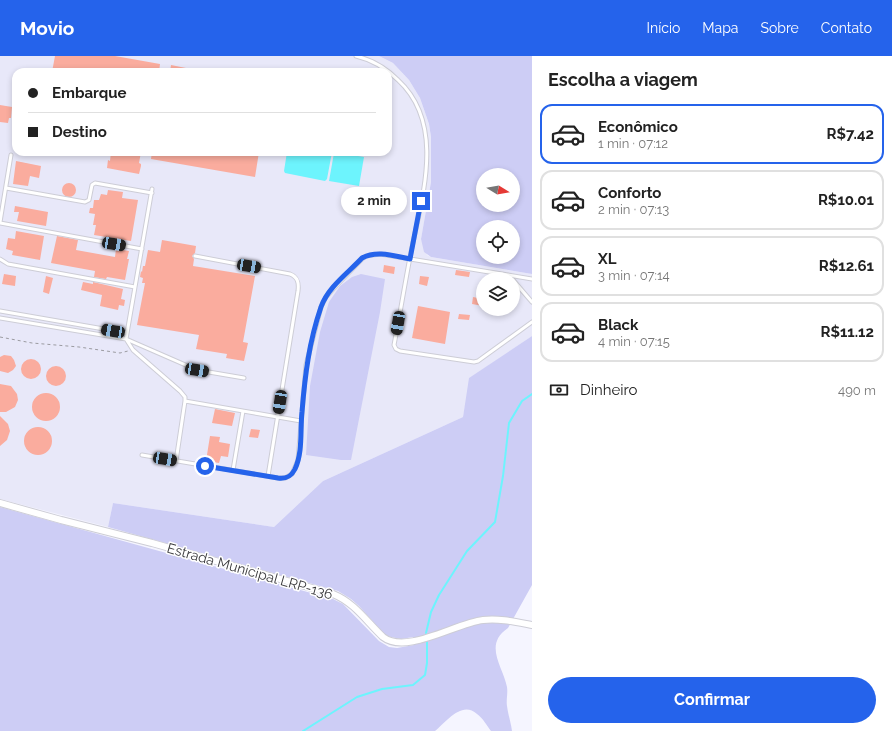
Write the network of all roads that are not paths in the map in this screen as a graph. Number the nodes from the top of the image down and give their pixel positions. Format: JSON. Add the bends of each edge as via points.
{"nodes":[{"id":1,"x":356,"y":56,"type":"edge"},
{"id":2,"x":383,"y":68,"type":"edge"},
{"id":3,"x":392,"y":74,"type":"edge"},
{"id":4,"x":11,"y":155,"type":"dead end"},
{"id":5,"x":6,"y":188,"type":"junction"},
{"id":6,"x":152,"y":189,"type":"dead end"},
{"id":7,"x":152,"y":193,"type":"junction"},
{"id":8,"x":0,"y":222,"type":"edge"},
{"id":9,"x":142,"y":249,"type":"junction"},
{"id":10,"x":195,"y":256,"type":"dead end"},
{"id":11,"x":0,"y":259,"type":"edge"},
{"id":12,"x":410,"y":259,"type":"junction"},
{"id":13,"x":490,"y":272,"type":"edge"},
{"id":14,"x":520,"y":277,"type":"edge"},
{"id":15,"x":532,"y":279,"type":"edge"},
{"id":16,"x":135,"y":287,"type":"junction"},
{"id":17,"x":520,"y":287,"type":"edge"},
{"id":18,"x":532,"y":302,"type":"edge"},
{"id":19,"x":0,"y":311,"type":"edge"},
{"id":20,"x":0,"y":318,"type":"edge"},
{"id":21,"x":532,"y":322,"type":"edge"},
{"id":22,"x":127,"y":333,"type":"junction"},
{"id":23,"x":126,"y":339,"type":"junction"},
{"id":24,"x":244,"y":378,"type":"dead end"},
{"id":25,"x":185,"y":401,"type":"junction"},
{"id":26,"x":243,"y":411,"type":"junction"},
{"id":27,"x":278,"y":417,"type":"junction"},
{"id":28,"x":301,"y":421,"type":"junction"},
{"id":29,"x":142,"y":455,"type":"dead end"},
{"id":30,"x":176,"y":461,"type":"junction"},
{"id":31,"x":233,"y":470,"type":"junction"},
{"id":32,"x":268,"y":476,"type":"junction"},
{"id":33,"x":0,"y":503,"type":"edge"},
{"id":34,"x":532,"y":624,"type":"edge"}],
"edges":[{"from":1,"to":2,"type":"lane"},
{"from":3,"to":12,"type":"lane","via":[[416,103],[423,120],[426,147],[424,187]]},
{"from":4,"to":5,"type":"lane"},
{"from":5,"to":7,"type":"lane","via":[[85,202],[89,200],[94,184]]},
{"from":5,"to":8,"type":"lane"},
{"from":6,"to":7,"type":"lane"},
{"from":7,"to":9,"type":"lane"},
{"from":8,"to":9,"type":"lane"},
{"from":9,"to":16,"type":"lane"},
{"from":10,"to":27,"type":"lane","via":[[290,274],[297,279],[298,291]]},
{"from":11,"to":16,"type":"lane","via":[[8,264]]},
{"from":12,"to":13,"type":"lane"},
{"from":12,"to":21,"type":"lane","via":[[394,345],[396,349],[474,362]]},
{"from":12,"to":28,"type":"lane","via":[[380,254],[366,256],[326,296],[307,358]]},
{"from":14,"to":15,"type":"lane"},
{"from":16,"to":22,"type":"lane"},
{"from":17,"to":18,"type":"lane"},
{"from":19,"to":22,"type":"lane"},
{"from":20,"to":23,"type":"lane"},
{"from":22,"to":23,"type":"lane"},
{"from":23,"to":24,"type":"lane","via":[[197,370]]},
{"from":23,"to":25,"type":"lane","via":[[133,350],[180,391]]},
{"from":25,"to":26,"type":"lane"},
{"from":25,"to":30,"type":"lane"},
{"from":26,"to":27,"type":"lane"},
{"from":26,"to":31,"type":"lane"},
{"from":27,"to":28,"type":"lane"},
{"from":27,"to":32,"type":"lane"},
{"from":28,"to":32,"type":"lane","via":[[299,456],[292,474],[284,478]]},
{"from":29,"to":30,"type":"lane"},
{"from":30,"to":31,"type":"lane"},
{"from":31,"to":32,"type":"lane"},
{"from":33,"to":34,"type":"street","name":"Estrada Municipal LRP-136","via":[[334,594],[356,608],[383,637],[394,642],[416,640],[483,620]]}]}
